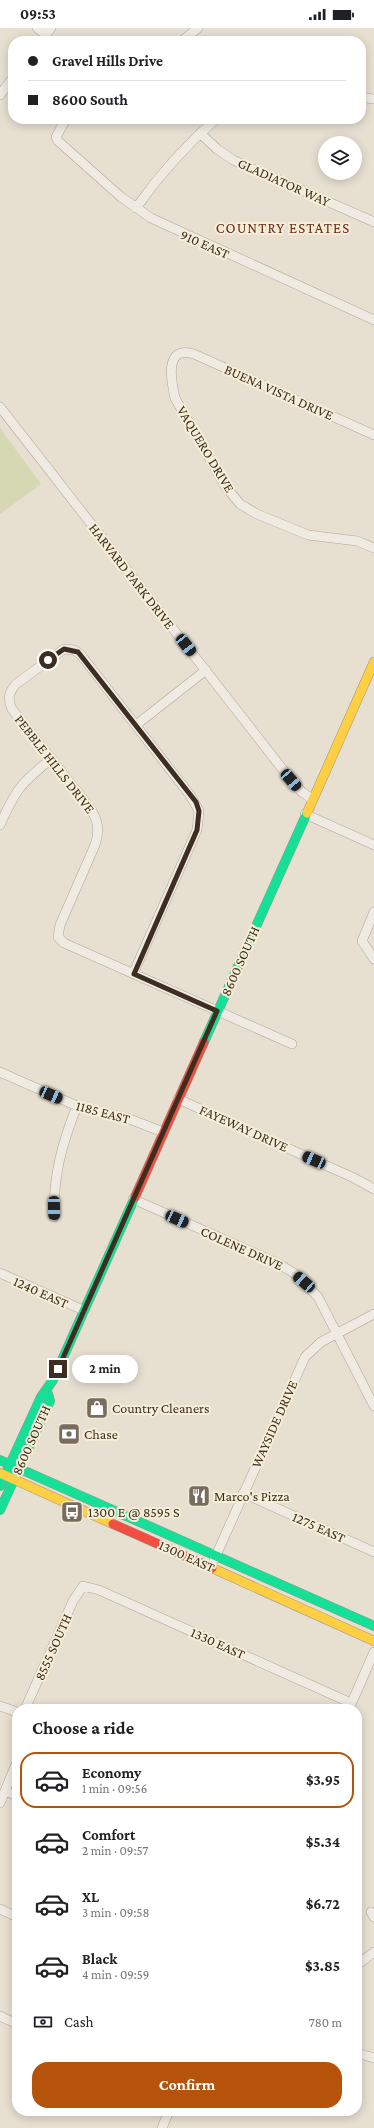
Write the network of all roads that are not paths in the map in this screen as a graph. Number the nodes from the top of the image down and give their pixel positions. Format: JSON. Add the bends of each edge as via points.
{"nodes":[{"id":1,"x":37,"y":28,"type":"edge"},
{"id":2,"x":198,"y":28,"type":"edge"},
{"id":3,"x":46,"y":35,"type":"edge"},
{"id":4,"x":188,"y":36,"type":"edge"},
{"id":5,"x":8,"y":85,"type":"edge"},
{"id":6,"x":0,"y":95,"type":"edge"},
{"id":7,"x":63,"y":124,"type":"edge"},
{"id":8,"x":210,"y":124,"type":"edge"},
{"id":9,"x":200,"y":133,"type":"junction"},
{"id":10,"x":136,"y":208,"type":"junction"},
{"id":11,"x":374,"y":222,"type":"edge"},
{"id":12,"x":374,"y":320,"type":"edge"},
{"id":13,"x":183,"y":352,"type":"joint"},
{"id":14,"x":0,"y":407,"type":"edge"},
{"id":15,"x":374,"y":435,"type":"edge"},
{"id":16,"x":374,"y":548,"type":"edge"},
{"id":17,"x":374,"y":662,"type":"edge"},
{"id":18,"x":206,"y":670,"type":"junction"},
{"id":19,"x":136,"y":725,"type":"junction"},
{"id":20,"x":51,"y":758,"type":"junction"},
{"id":21,"x":312,"y":799,"type":"junction"},
{"id":22,"x":305,"y":814,"type":"junction"},
{"id":23,"x":0,"y":825,"type":"edge"},
{"id":24,"x":374,"y":845,"type":"edge"},
{"id":25,"x":374,"y":912,"type":"edge"},
{"id":26,"x":374,"y":959,"type":"edge"},
{"id":27,"x":134,"y":974,"type":"junction"},
{"id":28,"x":217,"y":1011,"type":"junction"},
{"id":29,"x":292,"y":1044,"type":"dead end"},
{"id":30,"x":0,"y":1072,"type":"edge"},
{"id":31,"x":178,"y":1099,"type":"junction"},
{"id":32,"x":77,"y":1106,"type":"junction"},
{"id":33,"x":163,"y":1132,"type":"junction"},
{"id":34,"x":374,"y":1189,"type":"edge"},
{"id":35,"x":133,"y":1199,"type":"junction"},
{"id":36,"x":54,"y":1217,"type":"dead end"},
{"id":37,"x":0,"y":1274,"type":"edge"},
{"id":38,"x":83,"y":1310,"type":"junction"},
{"id":39,"x":374,"y":1314,"type":"edge"},
{"id":40,"x":337,"y":1333,"type":"junction"},
{"id":41,"x":47,"y":1391,"type":"junction"},
{"id":42,"x":374,"y":1406,"type":"edge"},
{"id":43,"x":0,"y":1460,"type":"edge"},
{"id":44,"x":10,"y":1464,"type":"junction"},
{"id":45,"x":19,"y":1468,"type":"junction"},
{"id":46,"x":2,"y":1474,"type":"edge"},
{"id":47,"x":14,"y":1479,"type":"junction"},
{"id":48,"x":0,"y":1486,"type":"edge"},
{"id":49,"x":243,"y":1493,"type":"junction"},
{"id":50,"x":0,"y":1510,"type":"edge"},
{"id":51,"x":158,"y":1530,"type":"junction"},
{"id":52,"x":151,"y":1540,"type":"junction"},
{"id":53,"x":374,"y":1552,"type":"edge"},
{"id":54,"x":215,"y":1556,"type":"junction"},
{"id":55,"x":211,"y":1567,"type":"junction"},
{"id":56,"x":83,"y":1586,"type":"joint"},
{"id":57,"x":374,"y":1626,"type":"edge"},
{"id":58,"x":374,"y":1640,"type":"edge"},
{"id":59,"x":374,"y":1652,"type":"edge"},
{"id":60,"x":28,"y":1704,"type":"edge"},
{"id":61,"x":346,"y":1704,"type":"edge"},
{"id":62,"x":351,"y":1704,"type":"edge"},
{"id":63,"x":0,"y":1706,"type":"edge"},
{"id":64,"x":12,"y":1710,"type":"edge"},
{"id":65,"x":12,"y":1775,"type":"edge"},
{"id":66,"x":6,"y":1791,"type":"junction"},
{"id":67,"x":12,"y":1794,"type":"edge"},
{"id":68,"x":0,"y":1803,"type":"edge"},
{"id":69,"x":0,"y":1909,"type":"edge"},
{"id":70,"x":12,"y":1915,"type":"edge"},
{"id":71,"x":374,"y":1952,"type":"edge"},
{"id":72,"x":362,"y":1960,"type":"edge"},
{"id":73,"x":0,"y":2016,"type":"edge"},
{"id":74,"x":12,"y":2022,"type":"edge"},
{"id":75,"x":362,"y":2054,"type":"edge"},
{"id":76,"x":374,"y":2058,"type":"edge"},
{"id":77,"x":167,"y":2116,"type":"edge"},
{"id":78,"x":162,"y":2128,"type":"edge"}],
"edges":[{"from":1,"to":3,"type":"street"},
{"from":2,"to":4,"type":"street"},
{"from":5,"to":6,"type":"street"},
{"from":7,"to":10,"type":"street","name":"910 EAST","via":[[56,137],[62,145],[100,180]]},
{"from":8,"to":9,"type":"street"},
{"from":9,"to":10,"type":"street","via":[[174,159]]},
{"from":9,"to":11,"type":"street","name":"GLADIATOR WAY","via":[[233,160]]},
{"from":10,"to":12,"type":"street","name":"910 EAST","via":[[165,226]]},
{"from":13,"to":15,"type":"street","name":"BUENA VISTA DRIVE","via":[[194,354]]},
{"from":13,"to":16,"type":"street","name":"VAQUERO DRIVE","via":[[178,354],[172,363],[175,398],[226,487],[240,504],[308,535],[357,542]]},
{"from":14,"to":18,"type":"street","name":"HARVARD PARK DRIVE"},
{"from":17,"to":21,"type":"main road","name":"8600 SOUTH"},
{"from":18,"to":19,"type":"street"},
{"from":18,"to":21,"type":"street","name":"HARVARD PARK DRIVE","via":[[294,783]]},
{"from":19,"to":20,"type":"street","name":"PEBBLE HILLS DRIVE","via":[[80,655],[74,650],[64,649],[16,684],[9,696],[12,709]]},
{"from":19,"to":27,"type":"street","via":[[196,802],[199,820],[197,830]]},
{"from":20,"to":23,"type":"street","via":[[22,783]]},
{"from":20,"to":27,"type":"street","name":"PEBBLE HILLS DRIVE","via":[[90,808],[97,820],[98,828],[95,845],[60,925],[58,937],[64,943]]},
{"from":21,"to":22,"type":"main road","name":"8600 SOUTH"},
{"from":22,"to":24,"type":"street"},
{"from":22,"to":28,"type":"main road","name":"8600 SOUTH"},
{"from":25,"to":26,"type":"street","via":[[362,941]]},
{"from":27,"to":28,"type":"street","name":"PEBBLE HILLS DRIVE"},
{"from":28,"to":29,"type":"street","name":"PEBBLE HILLS DRIVE"},
{"from":28,"to":31,"type":"main road","name":"8600 SOUTH"},
{"from":30,"to":32,"type":"street","name":"1185 EAST"},
{"from":31,"to":33,"type":"main road","name":"8600 SOUTH"},
{"from":31,"to":34,"type":"street","name":"FAYEWAY DRIVE"},
{"from":32,"to":33,"type":"street","name":"1185 EAST","via":[[127,1118]]},
{"from":32,"to":36,"type":"street","via":[[58,1160]]},
{"from":33,"to":35,"type":"main road","name":"8600 SOUTH"},
{"from":35,"to":38,"type":"main road","name":"8600 SOUTH"},
{"from":35,"to":40,"type":"street","name":"COLENE DRIVE","via":[[288,1269],[318,1297]]},
{"from":37,"to":38,"type":"street","name":"1240 EAST"},
{"from":38,"to":41,"type":"main road","name":"8600 SOUTH"},
{"from":39,"to":40,"type":"street","name":"WAYSIDE DRIVE"},
{"from":40,"to":42,"type":"street","name":"COLENE DRIVE"},
{"from":40,"to":49,"type":"street","name":"WAYSIDE DRIVE","via":[[321,1342],[305,1357]]},
{"from":41,"to":44,"type":"main road","name":"8600 SOUTH","via":[[41,1396]]},
{"from":41,"to":45,"type":"main road","name":"8600 SOUTH","via":[[50,1401]]},
{"from":43,"to":44,"type":"main road","name":"1300 EAST"},
{"from":44,"to":45,"type":"main road","name":"1300 EAST"},
{"from":44,"to":46,"type":"main road","name":"8600 SOUTH"},
{"from":45,"to":47,"type":"main road","name":"8600 SOUTH"},
{"from":45,"to":51,"type":"main road","name":"1300 EAST"},
{"from":46,"to":47,"type":"main road","name":"1300 EAST"},
{"from":46,"to":48,"type":"main road","name":"8600 SOUTH"},
{"from":47,"to":50,"type":"main road","name":"8600 SOUTH"},
{"from":47,"to":52,"type":"main road","name":"1300 EAST"},
{"from":49,"to":53,"type":"street","name":"1275 EAST"},
{"from":49,"to":54,"type":"street","name":"WAYSIDE DRIVE"},
{"from":51,"to":52,"type":"main road"},
{"from":51,"to":54,"type":"main road","name":"1300 EAST"},
{"from":52,"to":55,"type":"main road","name":"1300 EAST"},
{"from":54,"to":55,"type":"street","name":"WAYSIDE DRIVE"},
{"from":54,"to":57,"type":"main road","name":"1300 EAST"},
{"from":55,"to":58,"type":"main road","name":"1300 EAST"},
{"from":56,"to":60,"type":"street","name":"8555 SOUTH","via":[[73,1601]]},
{"from":56,"to":61,"type":"street","name":"1330 EAST","via":[[99,1590]]},
{"from":59,"to":62,"type":"street"},
{"from":63,"to":64,"type":"street"},
{"from":65,"to":66,"type":"street"},
{"from":66,"to":67,"type":"street"},
{"from":66,"to":68,"type":"street"},
{"from":69,"to":70,"type":"street"},
{"from":71,"to":72,"type":"street"},
{"from":73,"to":74,"type":"street"},
{"from":75,"to":76,"type":"street"},
{"from":77,"to":78,"type":"street"}]}
